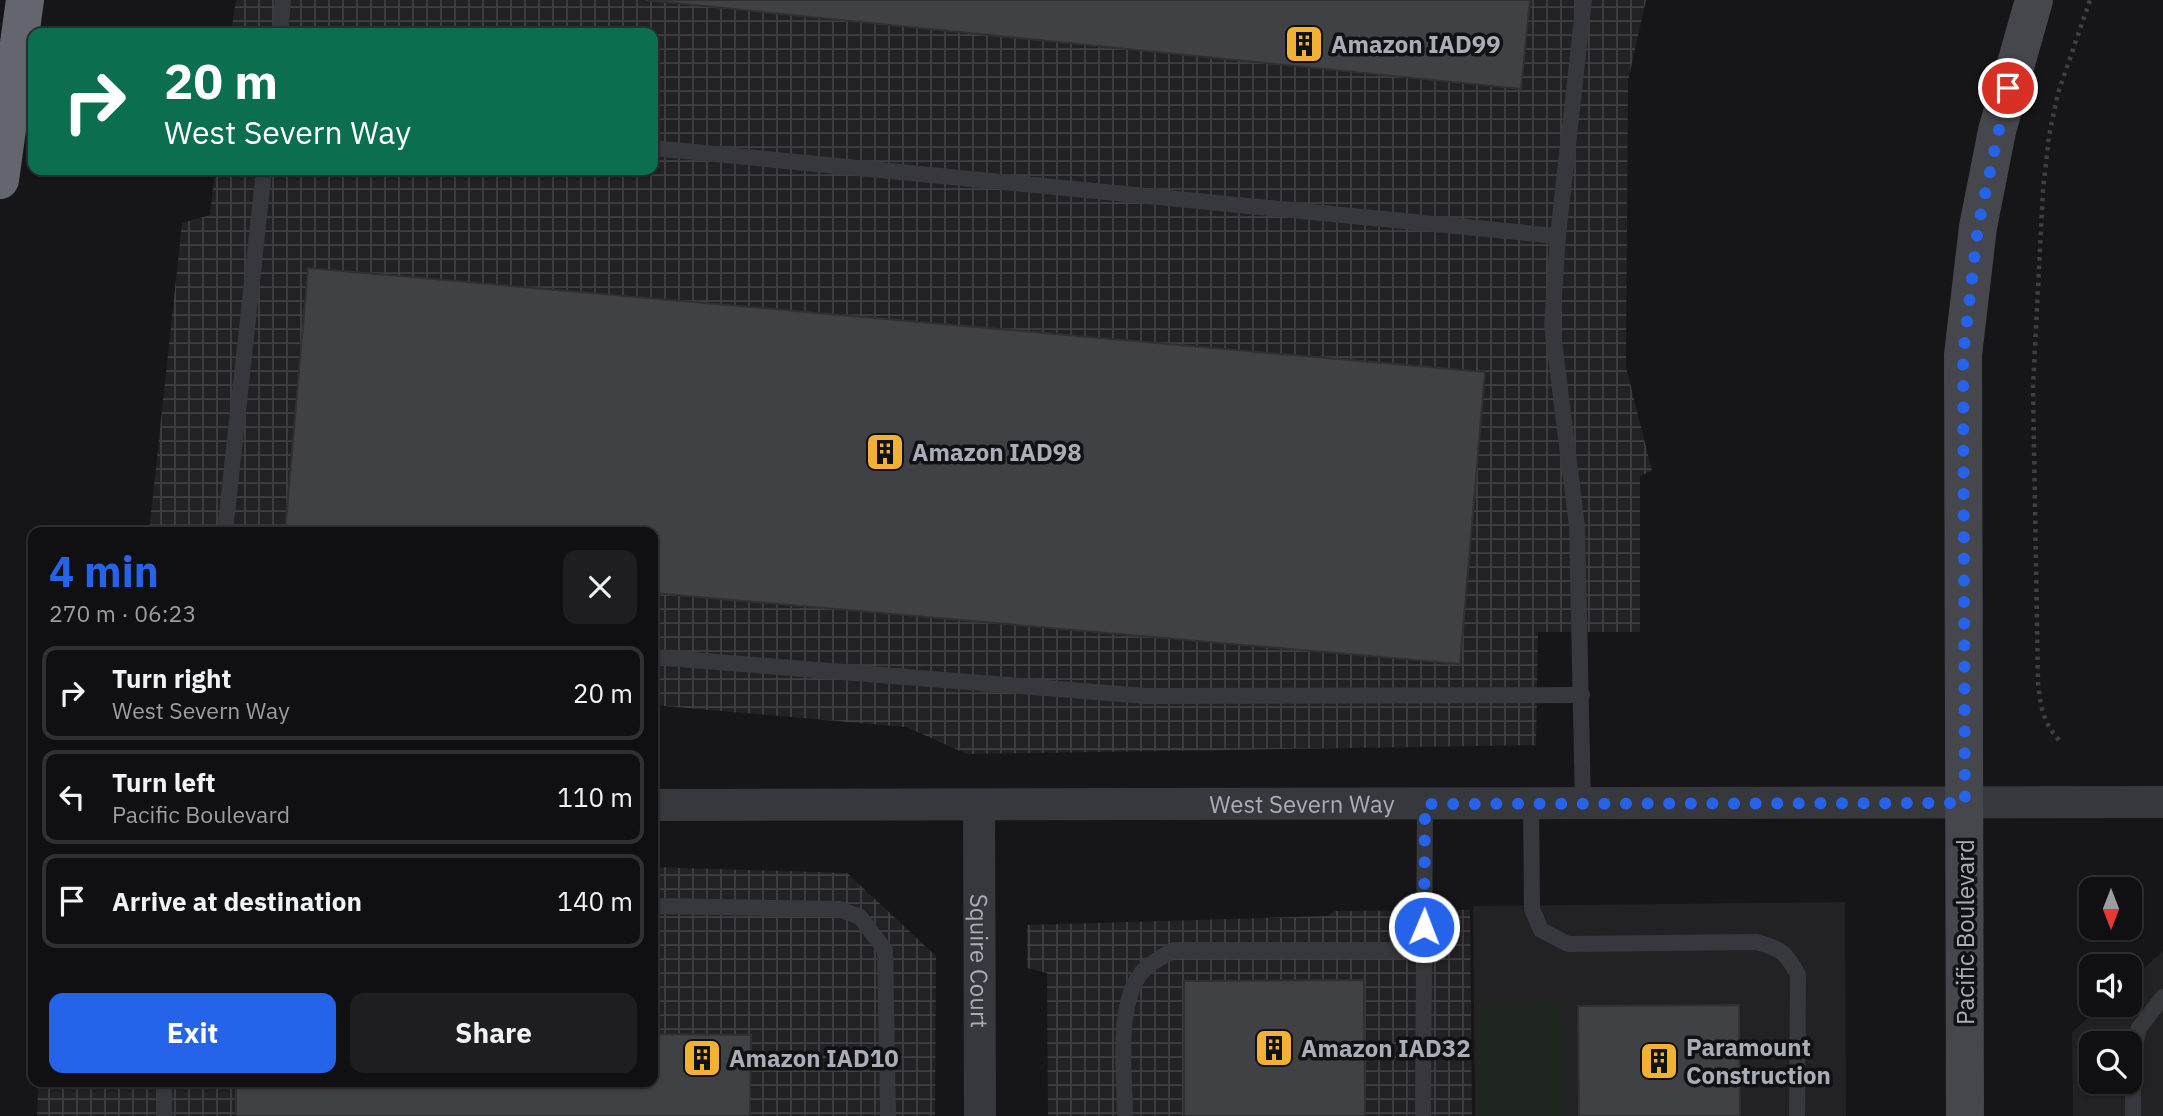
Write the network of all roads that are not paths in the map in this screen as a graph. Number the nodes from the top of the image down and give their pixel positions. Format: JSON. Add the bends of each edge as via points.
{"nodes":[{"id":1,"x":25,"y":0,"type":"edge"},
{"id":2,"x":283,"y":0,"type":"edge"},
{"id":3,"x":1584,"y":0,"type":"edge"},
{"id":4,"x":2034,"y":0,"type":"edge"},
{"id":5,"x":280,"y":28,"type":"edge"},
{"id":6,"x":658,"y":148,"type":"edge"},
{"id":7,"x":263,"y":175,"type":"edge"},
{"id":8,"x":0,"y":180,"type":"edge"},
{"id":9,"x":1558,"y":236,"type":"junction"},
{"id":10,"x":226,"y":527,"type":"edge"},
{"id":11,"x":658,"y":657,"type":"edge"},
{"id":12,"x":1582,"y":695,"type":"junction"},
{"id":13,"x":1965,"y":803,"type":"junction"},
{"id":14,"x":2163,"y":803,"type":"edge"},
{"id":15,"x":1425,"y":804,"type":"junction"},
{"id":16,"x":1531,"y":804,"type":"junction"},
{"id":17,"x":1583,"y":804,"type":"junction"},
{"id":18,"x":658,"y":805,"type":"edge"},
{"id":19,"x":979,"y":805,"type":"junction"},
{"id":20,"x":658,"y":906,"type":"edge"},
{"id":21,"x":1423,"y":950,"type":"junction"},
{"id":22,"x":2163,"y":997,"type":"edge"},
{"id":23,"x":164,"y":1087,"type":"edge"},
{"id":24,"x":164,"y":1116,"type":"edge"},
{"id":25,"x":888,"y":1116,"type":"edge"},
{"id":26,"x":980,"y":1116,"type":"edge"},
{"id":27,"x":1125,"y":1116,"type":"edge"},
{"id":28,"x":1423,"y":1116,"type":"edge"},
{"id":29,"x":1797,"y":1116,"type":"edge"},
{"id":30,"x":1965,"y":1116,"type":"edge"},
{"id":31,"x":2133,"y":1116,"type":"edge"}],
"edges":[{"from":1,"to":8,"type":"highway"},
{"from":2,"to":5,"type":"lane"},
{"from":3,"to":9,"type":"lane"},
{"from":4,"to":13,"type":"main road","name":"Pacific Boulevard","via":[[1997,131],[1978,227],[1963,355]]},
{"from":6,"to":9,"type":"lane"},
{"from":7,"to":10,"type":"lane"},
{"from":9,"to":12,"type":"lane","via":[[1552,326],[1577,526]]},
{"from":11,"to":12,"type":"lane","via":[[1146,696]]},
{"from":12,"to":17,"type":"lane"},
{"from":13,"to":14,"type":"street","name":"West Severn Way"},
{"from":13,"to":17,"type":"street","name":"West Severn Way"},
{"from":13,"to":30,"type":"main road","name":"Pacific Boulevard"},
{"from":15,"to":16,"type":"street","name":"West Severn Way"},
{"from":15,"to":19,"type":"street","name":"West Severn Way"},
{"from":15,"to":21,"type":"lane"},
{"from":16,"to":17,"type":"street","name":"West Severn Way"},
{"from":16,"to":29,"type":"lane","via":[[1532,909],[1541,930],[1569,944],[1756,942],[1774,946],[1790,958],[1798,975]]},
{"from":18,"to":19,"type":"street","name":"West Severn Way"},
{"from":19,"to":26,"type":"street","name":"Squire Court"},
{"from":20,"to":25,"type":"lane","via":[[839,909],[860,917],[885,950]]},
{"from":21,"to":27,"type":"lane","via":[[1174,950],[1143,970],[1130,991],[1125,1009]]},
{"from":21,"to":28,"type":"lane"},
{"from":22,"to":31,"type":"lane","via":[[2139,1028],[2133,1055]]},
{"from":23,"to":24,"type":"lane"}]}
